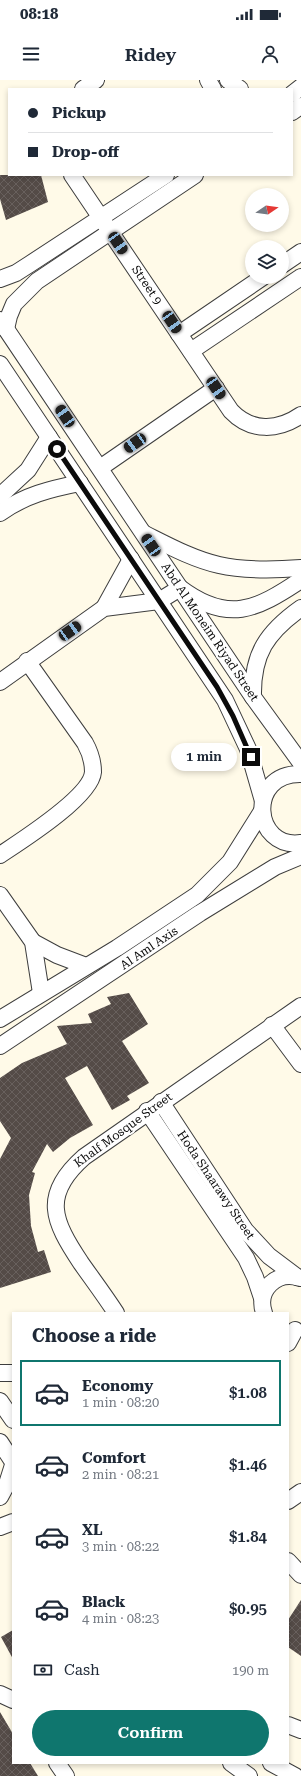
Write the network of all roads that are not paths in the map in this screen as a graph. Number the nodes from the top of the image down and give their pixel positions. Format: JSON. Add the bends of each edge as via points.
{"nodes":[{"id":1,"x":96,"y":80,"type":"edge"},
{"id":2,"x":228,"y":80,"type":"edge"},
{"id":3,"x":301,"y":87,"type":"edge"},
{"id":4,"x":84,"y":88,"type":"edge"},
{"id":5,"x":239,"y":88,"type":"edge"},
{"id":6,"x":293,"y":93,"type":"edge"},
{"id":7,"x":73,"y":176,"type":"edge"},
{"id":8,"x":164,"y":176,"type":"edge"},
{"id":9,"x":194,"y":176,"type":"edge"},
{"id":10,"x":101,"y":218,"type":"junction"},
{"id":11,"x":111,"y":232,"type":"junction"},
{"id":12,"x":301,"y":252,"type":"edge"},
{"id":13,"x":289,"y":260,"type":"edge"},
{"id":14,"x":301,"y":277,"type":"edge"},
{"id":15,"x":0,"y":279,"type":"edge"},
{"id":16,"x":253,"y":284,"type":"edge"},
{"id":17,"x":3,"y":325,"type":"edge"},
{"id":18,"x":179,"y":334,"type":"junction"},
{"id":19,"x":191,"y":351,"type":"junction"},
{"id":20,"x":0,"y":364,"type":"edge"},
{"id":21,"x":39,"y":378,"type":"junction"},
{"id":22,"x":216,"y":388,"type":"junction"},
{"id":23,"x":18,"y":391,"type":"junction"},
{"id":24,"x":301,"y":415,"type":"edge"},
{"id":25,"x":49,"y":437,"type":"junction"},
{"id":26,"x":100,"y":468,"type":"junction"},
{"id":27,"x":80,"y":484,"type":"junction"},
{"id":28,"x":1,"y":507,"type":"edge"},
{"id":29,"x":144,"y":534,"type":"junction"},
{"id":30,"x":131,"y":559,"type":"junction"},
{"id":31,"x":301,"y":568,"type":"edge"},
{"id":32,"x":301,"y":580,"type":"edge"},
{"id":33,"x":180,"y":588,"type":"junction"},
{"id":34,"x":159,"y":601,"type":"junction"},
{"id":35,"x":104,"y":608,"type":"junction"},
{"id":36,"x":301,"y":608,"type":"edge"},
{"id":37,"x":27,"y":661,"type":"junction"},
{"id":38,"x":0,"y":682,"type":"edge"},
{"id":39,"x":253,"y":697,"type":"junction"},
{"id":40,"x":301,"y":763,"type":"edge"},
{"id":41,"x":301,"y":774,"type":"edge"},
{"id":42,"x":262,"y":806,"type":"junction"},
{"id":43,"x":301,"y":843,"type":"edge"},
{"id":44,"x":299,"y":854,"type":"edge"},
{"id":45,"x":0,"y":855,"type":"edge"},
{"id":46,"x":0,"y":896,"type":"edge"},
{"id":47,"x":33,"y":942,"type":"junction"},
{"id":48,"x":86,"y":966,"type":"junction"},
{"id":49,"x":41,"y":994,"type":"junction"},
{"id":50,"x":301,"y":1006,"type":"edge"},
{"id":51,"x":0,"y":1019,"type":"edge"},
{"id":52,"x":272,"y":1025,"type":"junction"},
{"id":53,"x":0,"y":1046,"type":"edge"},
{"id":54,"x":301,"y":1064,"type":"edge"},
{"id":55,"x":161,"y":1102,"type":"junction"},
{"id":56,"x":147,"y":1111,"type":"junction"},
{"id":57,"x":299,"y":1278,"type":"edge"},
{"id":58,"x":262,"y":1308,"type":"edge"},
{"id":59,"x":115,"y":1312,"type":"edge"},
{"id":60,"x":0,"y":1373,"type":"edge"},
{"id":61,"x":12,"y":1373,"type":"edge"},
{"id":62,"x":0,"y":1401,"type":"edge"},
{"id":63,"x":12,"y":1419,"type":"edge"},
{"id":64,"x":0,"y":1442,"type":"edge"},
{"id":65,"x":12,"y":1460,"type":"edge"},
{"id":66,"x":12,"y":1468,"type":"edge"},
{"id":67,"x":301,"y":1492,"type":"edge"},
{"id":68,"x":0,"y":1497,"type":"edge"},
{"id":69,"x":289,"y":1500,"type":"edge"},
{"id":70,"x":12,"y":1522,"type":"edge"},
{"id":71,"x":0,"y":1527,"type":"edge"},
{"id":72,"x":289,"y":1562,"type":"edge"},
{"id":73,"x":301,"y":1575,"type":"edge"},
{"id":74,"x":0,"y":1694,"type":"edge"},
{"id":75,"x":12,"y":1700,"type":"edge"},
{"id":76,"x":289,"y":1725,"type":"edge"},
{"id":77,"x":301,"y":1730,"type":"edge"},
{"id":78,"x":58,"y":1764,"type":"edge"},
{"id":79,"x":232,"y":1764,"type":"edge"},
{"id":80,"x":273,"y":1764,"type":"edge"},
{"id":81,"x":66,"y":1776,"type":"edge"},
{"id":82,"x":249,"y":1776,"type":"edge"},
{"id":83,"x":295,"y":1776,"type":"edge"}],
"edges":[{"from":1,"to":4,"type":"street"},
{"from":2,"to":5,"type":"street"},
{"from":3,"to":6,"type":"street"},
{"from":7,"to":10,"type":"street","name":"Street 9"},
{"from":8,"to":10,"type":"street"},
{"from":9,"to":11,"type":"street"},
{"from":10,"to":11,"type":"street","name":"Street 9"},
{"from":10,"to":15,"type":"street","via":[[21,270]]},
{"from":11,"to":17,"type":"street","via":[[36,281],[14,304]]},
{"from":11,"to":18,"type":"street","name":"Street 9"},
{"from":12,"to":13,"type":"street"},
{"from":14,"to":19,"type":"street"},
{"from":16,"to":18,"type":"street"},
{"from":17,"to":21,"type":"street","name":"Abd Al Moneim Riyad Street"},
{"from":18,"to":19,"type":"street","name":"Street 9"},
{"from":19,"to":22,"type":"street","name":"Street 9"},
{"from":20,"to":23,"type":"street","name":"Abd Al Moneim Riyad Street"},
{"from":21,"to":23,"type":"street"},
{"from":21,"to":26,"type":"street","name":"Abd Al Moneim Riyad Street"},
{"from":22,"to":24,"type":"street","name":"Street 9","via":[[238,419],[257,427],[278,427]]},
{"from":22,"to":26,"type":"street"},
{"from":23,"to":25,"type":"street","name":"Abd Al Moneim Riyad Street"},
{"from":25,"to":27,"type":"street","name":"Abd Al Moneim Riyad Street"},
{"from":25,"to":28,"type":"street"},
{"from":26,"to":29,"type":"street","name":"Abd Al Moneim Riyad Street"},
{"from":27,"to":28,"type":"street","via":[[36,493]]},
{"from":27,"to":30,"type":"street","name":"Abd Al Moneim Riyad Street"},
{"from":29,"to":31,"type":"street","via":[[189,556],[220,565],[257,569]]},
{"from":29,"to":33,"type":"street","name":"Abd Al Moneim Riyad Street"},
{"from":30,"to":34,"type":"street","name":"Abd Al Moneim Riyad Street"},
{"from":30,"to":35,"type":"street"},
{"from":32,"to":33,"type":"street","via":[[257,606],[236,610],[216,608],[196,600]]},
{"from":33,"to":34,"type":"street"},
{"from":33,"to":39,"type":"street","name":"Abd Al Moneim Riyad Street"},
{"from":34,"to":35,"type":"street"},
{"from":34,"to":42,"type":"street","name":"Abd Al Moneim Riyad Street","via":[[217,687],[233,716],[248,749]]},
{"from":35,"to":37,"type":"street"},
{"from":36,"to":39,"type":"street","via":[[277,627],[260,651],[253,680]]},
{"from":37,"to":38,"type":"street"},
{"from":37,"to":45,"type":"street","via":[[86,743],[92,757],[93,774],[88,786],[64,810]]},
{"from":39,"to":40,"type":"street","name":"Abd Al Moneim Riyad Street"},
{"from":41,"to":42,"type":"street","name":"Al Aml Axis","via":[[282,777],[273,783]]},
{"from":42,"to":43,"type":"street","name":"Abd Al Moneim Riyad Street","via":[[264,821],[276,837],[286,842]]},
{"from":42,"to":48,"type":"street","name":"Al Aml Axis","via":[[230,862],[197,895]]},
{"from":44,"to":53,"type":"street","name":"Al Aml Axis","via":[[200,913]]},
{"from":46,"to":47,"type":"street"},
{"from":47,"to":48,"type":"street"},
{"from":47,"to":49,"type":"street"},
{"from":48,"to":49,"type":"street","name":"Al Aml Axis"},
{"from":49,"to":51,"type":"street","name":"Al Aml Axis"},
{"from":50,"to":52,"type":"street","name":"Khalf Mosque Street"},
{"from":52,"to":54,"type":"street"},
{"from":52,"to":55,"type":"street","name":"Khalf Mosque Street"},
{"from":55,"to":56,"type":"street","name":"Khalf Mosque Street"},
{"from":55,"to":57,"type":"street","name":"Hoda Shaarawy Street","via":[[245,1230],[270,1256]]},
{"from":56,"to":58,"type":"street","name":"Hoda Shaarawy Street","via":[[246,1258],[255,1278]]},
{"from":56,"to":59,"type":"street","name":"Khalf Mosque Street","via":[[75,1165],[61,1183],[57,1194],[56,1216],[64,1237]]},
{"from":57,"to":58,"type":"street","via":[[289,1276],[275,1280],[264,1290]]},
{"from":60,"to":61,"type":"street"},
{"from":62,"to":63,"type":"street"},
{"from":64,"to":65,"type":"street"},
{"from":66,"to":68,"type":"street"},
{"from":67,"to":69,"type":"street"},
{"from":70,"to":71,"type":"street"},
{"from":72,"to":73,"type":"street"},
{"from":74,"to":75,"type":"street"},
{"from":76,"to":77,"type":"street"},
{"from":78,"to":81,"type":"street"},
{"from":79,"to":82,"type":"street"},
{"from":80,"to":83,"type":"street"}]}
